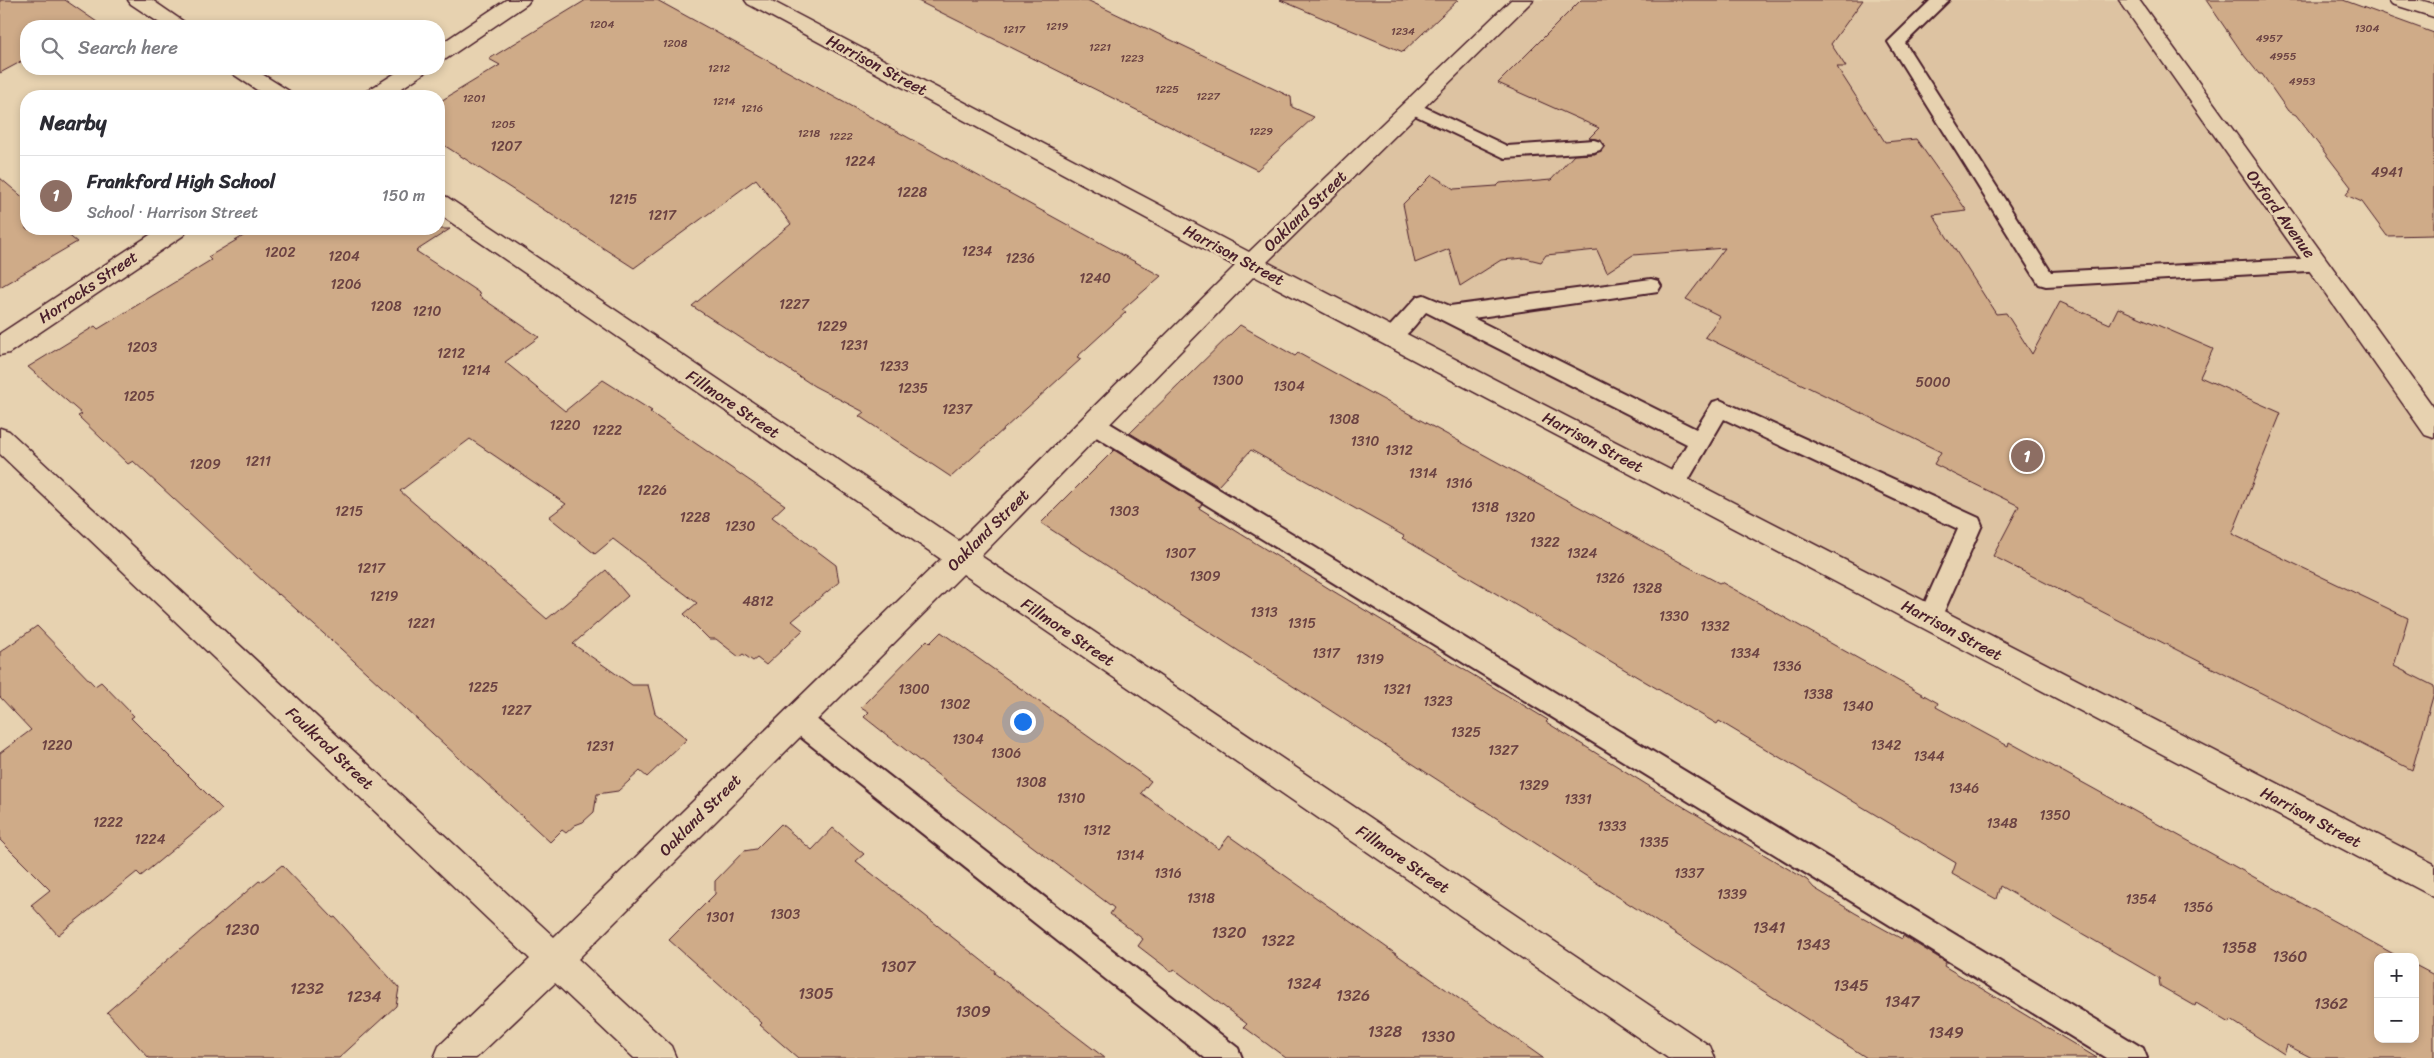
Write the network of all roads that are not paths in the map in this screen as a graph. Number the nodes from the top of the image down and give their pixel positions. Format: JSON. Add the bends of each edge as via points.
{"nodes":[{"id":1,"x":138,"y":0,"type":"edge"},
{"id":2,"x":520,"y":0,"type":"edge"},
{"id":3,"x":754,"y":0,"type":"edge"},
{"id":4,"x":1523,"y":0,"type":"edge"},
{"id":5,"x":1941,"y":0,"type":"edge"},
{"id":6,"x":2129,"y":0,"type":"edge"},
{"id":7,"x":2399,"y":0,"type":"edge"},
{"id":8,"x":2434,"y":11,"type":"edge"},
{"id":9,"x":168,"y":20,"type":"edge"},
{"id":10,"x":445,"y":50,"type":"edge"},
{"id":11,"x":249,"y":75,"type":"edge"},
{"id":12,"x":407,"y":75,"type":"edge"},
{"id":13,"x":272,"y":90,"type":"edge"},
{"id":14,"x":384,"y":90,"type":"edge"},
{"id":15,"x":1412,"y":107,"type":"junction"},
{"id":16,"x":1594,"y":146,"type":"dead end"},
{"id":17,"x":445,"y":207,"type":"edge"},
{"id":18,"x":167,"y":235,"type":"edge"},
{"id":19,"x":1251,"y":264,"type":"junction"},
{"id":20,"x":2318,"y":265,"type":"junction"},
{"id":21,"x":1651,"y":286,"type":"dead end"},
{"id":22,"x":1448,"y":314,"type":"junction"},
{"id":23,"x":1390,"y":336,"type":"junction"},
{"id":24,"x":0,"y":346,"type":"edge"},
{"id":25,"x":1093,"y":424,"type":"junction"},
{"id":26,"x":2434,"y":428,"type":"edge"},
{"id":27,"x":0,"y":438,"type":"edge"},
{"id":28,"x":1700,"y":441,"type":"junction"},
{"id":29,"x":1674,"y":484,"type":"junction"},
{"id":30,"x":960,"y":558,"type":"junction"},
{"id":31,"x":1930,"y":618,"type":"junction"},
{"id":32,"x":797,"y":719,"type":"junction"},
{"id":33,"x":2434,"y":881,"type":"edge"},
{"id":34,"x":555,"y":959,"type":"junction"},
{"id":35,"x":451,"y":1058,"type":"edge"},
{"id":36,"x":659,"y":1058,"type":"edge"},
{"id":37,"x":1228,"y":1058,"type":"edge"},
{"id":38,"x":1698,"y":1058,"type":"edge"},
{"id":39,"x":2133,"y":1058,"type":"edge"}],
"edges":[{"from":1,"to":9,"type":"street"},
{"from":2,"to":10,"type":"street"},
{"from":3,"to":19,"type":"street","name":"Harrison Street"},
{"from":4,"to":15,"type":"street","name":"Oakland Street"},
{"from":5,"to":20,"type":"lane","via":[[1896,42],[2046,279]]},
{"from":6,"to":20,"type":"street","name":"Oxford Avenue"},
{"from":7,"to":8,"type":"street"},
{"from":11,"to":13,"type":"street"},
{"from":12,"to":14,"type":"street"},
{"from":15,"to":16,"type":"lane","via":[[1505,152]]},
{"from":15,"to":19,"type":"street","name":"Oakland Street"},
{"from":17,"to":30,"type":"street","name":"Fillmore Street"},
{"from":18,"to":24,"type":"street","name":"Horrocks Street"},
{"from":19,"to":23,"type":"street","name":"Harrison Street"},
{"from":19,"to":25,"type":"street","name":"Oakland Street"},
{"from":20,"to":26,"type":"street","name":"Oxford Avenue"},
{"from":21,"to":22,"type":"lane"},
{"from":22,"to":23,"type":"lane","via":[[1424,302]]},
{"from":22,"to":28,"type":"lane"},
{"from":23,"to":29,"type":"street","name":"Harrison Street"},
{"from":25,"to":30,"type":"street","name":"Oakland Street"},
{"from":25,"to":39,"type":"lane"},
{"from":27,"to":34,"type":"street","name":"Foulkrod Street"},
{"from":28,"to":29,"type":"lane"},
{"from":28,"to":31,"type":"lane","via":[[1720,408],[1971,524]]},
{"from":29,"to":31,"type":"street","name":"Harrison Street"},
{"from":30,"to":32,"type":"street","name":"Oakland Street"},
{"from":30,"to":38,"type":"street","name":"Fillmore Street"},
{"from":31,"to":33,"type":"street","name":"Harrison Street"},
{"from":32,"to":34,"type":"street","name":"Oakland Street"},
{"from":32,"to":37,"type":"lane"},
{"from":34,"to":35,"type":"street","name":"Oakland Street"},
{"from":34,"to":36,"type":"street","name":"Foulkrod Street"}]}
